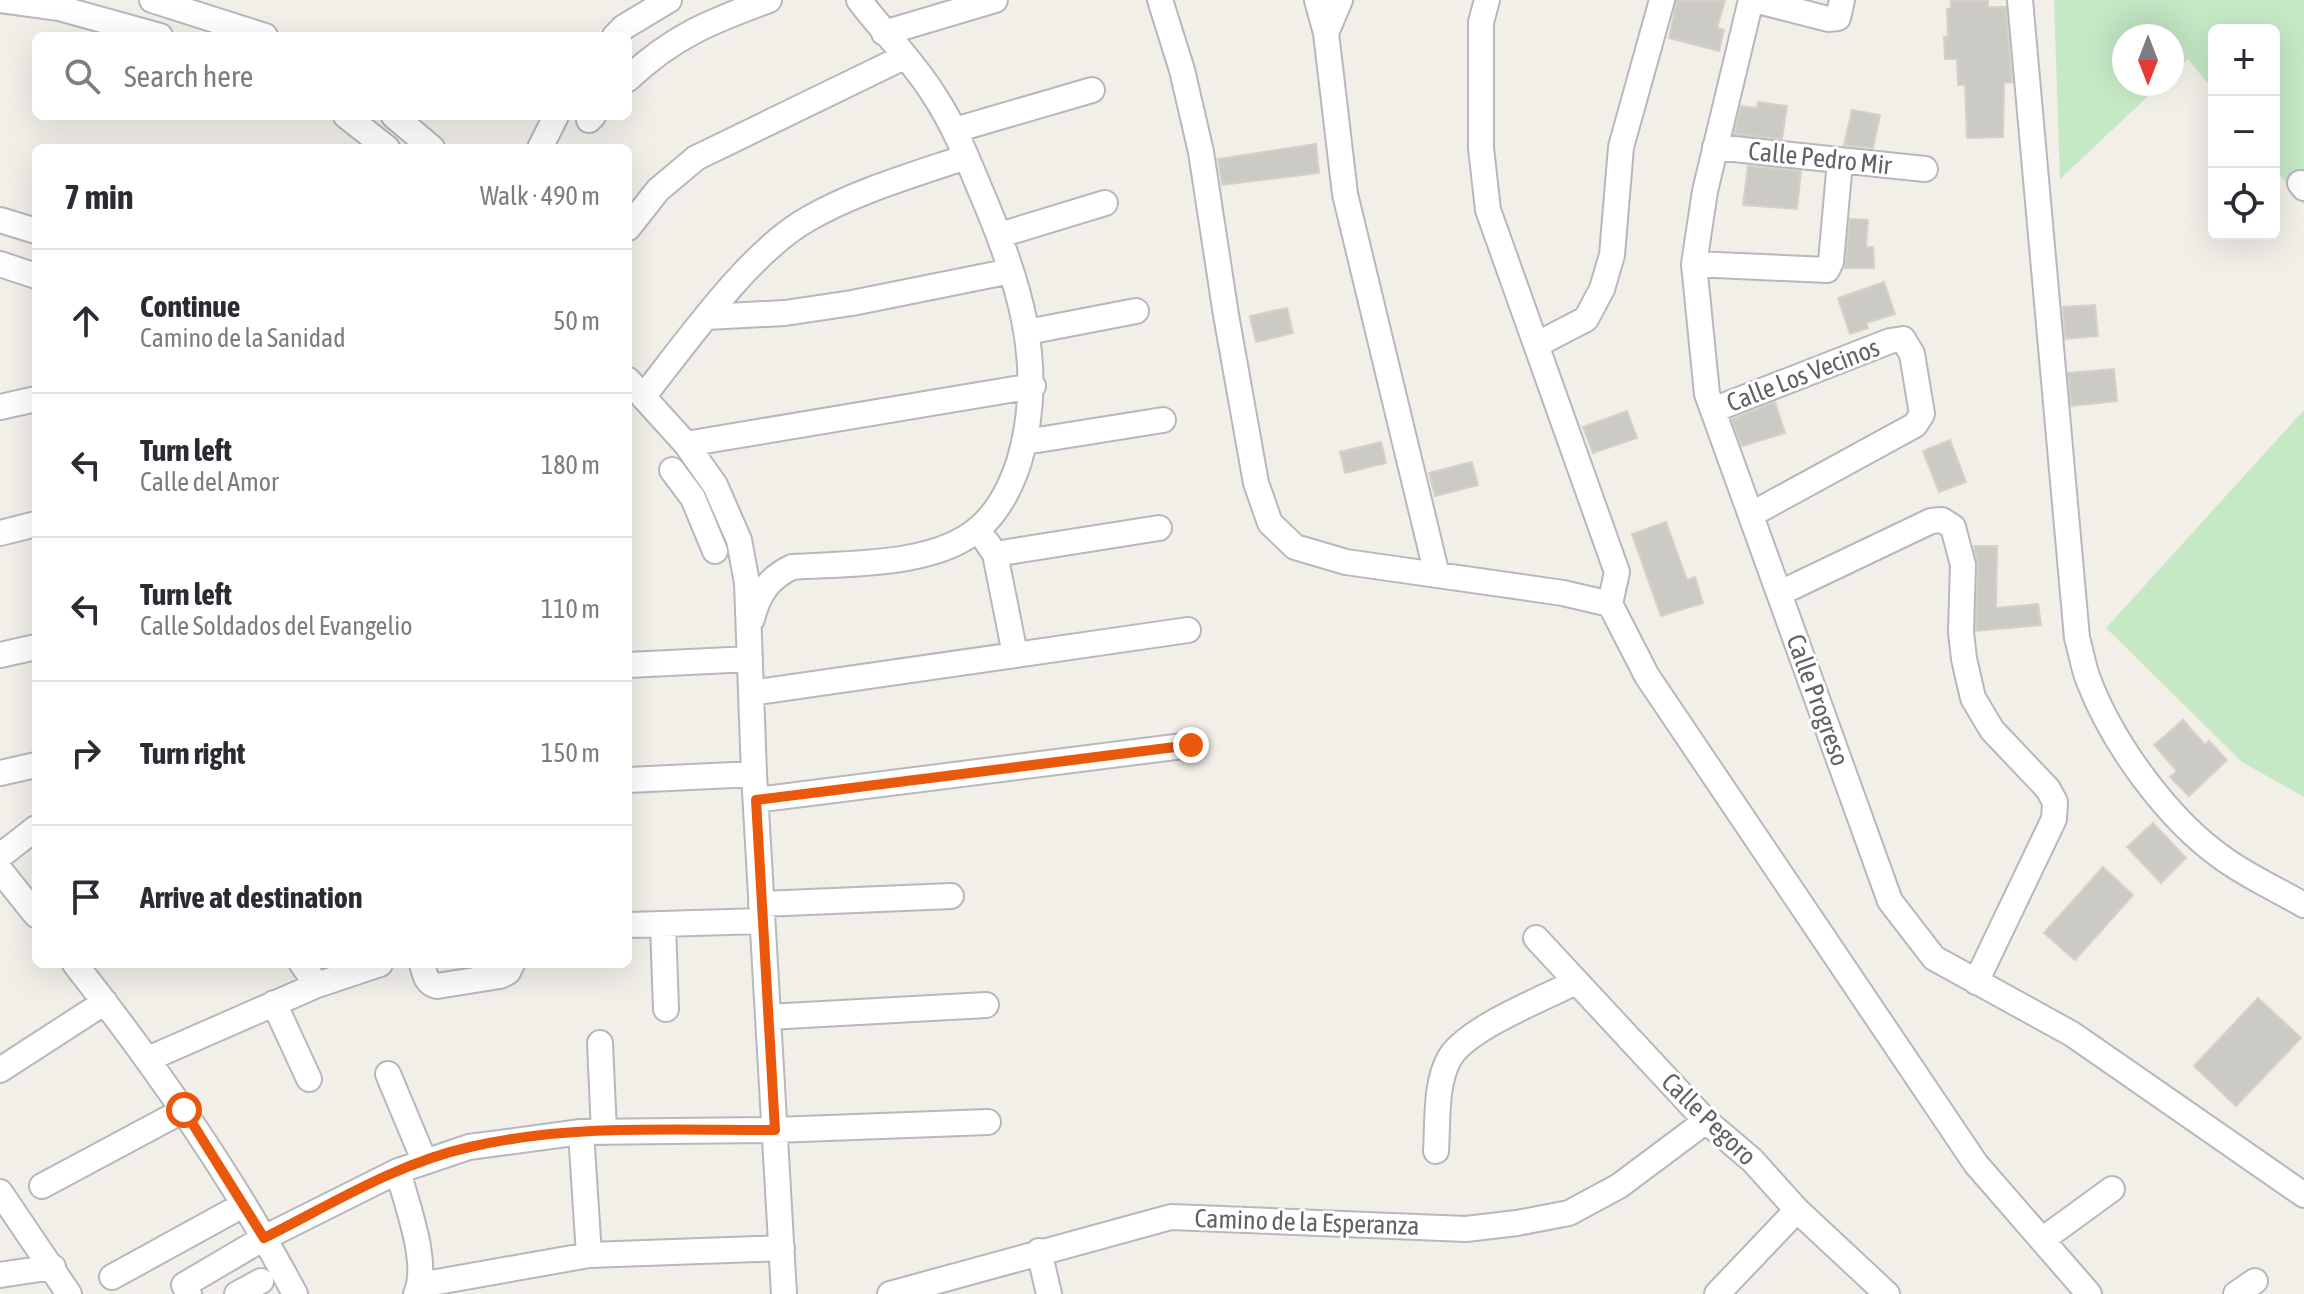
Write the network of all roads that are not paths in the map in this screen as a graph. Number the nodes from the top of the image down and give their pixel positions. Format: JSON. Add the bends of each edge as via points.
{"nodes":[{"id":1,"x":0,"y":0,"type":"edge"},
{"id":2,"x":152,"y":0,"type":"edge"},
{"id":3,"x":669,"y":0,"type":"edge"},
{"id":4,"x":769,"y":0,"type":"edge"},
{"id":5,"x":859,"y":0,"type":"edge"},
{"id":6,"x":995,"y":0,"type":"edge"},
{"id":7,"x":1160,"y":0,"type":"edge"},
{"id":8,"x":1317,"y":0,"type":"edge"},
{"id":9,"x":1340,"y":0,"type":"edge"},
{"id":10,"x":1487,"y":0,"type":"edge"},
{"id":11,"x":1662,"y":0,"type":"edge"},
{"id":12,"x":1752,"y":0,"type":"edge"},
{"id":13,"x":1842,"y":0,"type":"edge"},
{"id":14,"x":2020,"y":0,"type":"edge"},
{"id":15,"x":60,"y":4,"type":"edge"},
{"id":16,"x":148,"y":32,"type":"edge"},
{"id":17,"x":252,"y":32,"type":"edge"},
{"id":18,"x":619,"y":32,"type":"edge"},
{"id":19,"x":688,"y":32,"type":"junction"},
{"id":20,"x":884,"y":33,"type":"junction"},
{"id":21,"x":1326,"y":33,"type":"junction"},
{"id":22,"x":904,"y":57,"type":"junction"},
{"id":23,"x":632,"y":75,"type":"edge"},
{"id":24,"x":1092,"y":90,"type":"dead end"},
{"id":25,"x":352,"y":120,"type":"edge"},
{"id":26,"x":399,"y":120,"type":"edge"},
{"id":27,"x":554,"y":120,"type":"edge"},
{"id":28,"x":955,"y":130,"type":"junction"},
{"id":29,"x":383,"y":144,"type":"edge"},
{"id":30,"x":427,"y":144,"type":"edge"},
{"id":31,"x":542,"y":144,"type":"edge"},
{"id":32,"x":1715,"y":147,"type":"junction"},
{"id":33,"x":966,"y":157,"type":"junction"},
{"id":34,"x":1840,"y":161,"type":"junction"},
{"id":35,"x":1925,"y":169,"type":"dead end"},
{"id":36,"x":1105,"y":203,"type":"dead end"},
{"id":37,"x":0,"y":220,"type":"edge"},
{"id":38,"x":632,"y":223,"type":"edge"},
{"id":39,"x":32,"y":230,"type":"edge"},
{"id":40,"x":1000,"y":235,"type":"junction"},
{"id":41,"x":0,"y":264,"type":"edge"},
{"id":42,"x":1694,"y":264,"type":"junction"},
{"id":43,"x":1011,"y":271,"type":"junction"},
{"id":44,"x":32,"y":275,"type":"edge"},
{"id":45,"x":1136,"y":311,"type":"dead end"},
{"id":46,"x":706,"y":317,"type":"junction"},
{"id":47,"x":1027,"y":332,"type":"junction"},
{"id":48,"x":1536,"y":345,"type":"junction"},
{"id":49,"x":1033,"y":386,"type":"junction"},
{"id":50,"x":636,"y":388,"type":"edge"},
{"id":51,"x":32,"y":400,"type":"edge"},
{"id":52,"x":0,"y":407,"type":"edge"},
{"id":53,"x":1713,"y":410,"type":"junction"},
{"id":54,"x":1163,"y":420,"type":"dead end"},
{"id":55,"x":1025,"y":442,"type":"junction"},
{"id":56,"x":686,"y":444,"type":"junction"},
{"id":57,"x":672,"y":470,"type":"dead end"},
{"id":58,"x":715,"y":485,"type":"junction"},
{"id":59,"x":693,"y":498,"type":"junction"},
{"id":60,"x":1752,"y":514,"type":"junction"},
{"id":61,"x":32,"y":525,"type":"edge"},
{"id":62,"x":1159,"y":528,"type":"dead end"},
{"id":63,"x":978,"y":530,"type":"junction"},
{"id":64,"x":0,"y":533,"type":"edge"},
{"id":65,"x":715,"y":551,"type":"dead end"},
{"id":66,"x":995,"y":554,"type":"junction"},
{"id":67,"x":1437,"y":575,"type":"junction"},
{"id":68,"x":1780,"y":593,"type":"junction"},
{"id":69,"x":1610,"y":604,"type":"junction"},
{"id":70,"x":749,"y":630,"type":"junction"},
{"id":71,"x":1188,"y":630,"type":"dead end"},
{"id":72,"x":32,"y":648,"type":"edge"},
{"id":73,"x":1015,"y":654,"type":"junction"},
{"id":74,"x":0,"y":655,"type":"edge"},
{"id":75,"x":750,"y":659,"type":"junction"},
{"id":76,"x":632,"y":665,"type":"edge"},
{"id":77,"x":751,"y":693,"type":"junction"},
{"id":78,"x":1191,"y":745,"type":"dead end"},
{"id":79,"x":32,"y":766,"type":"edge"},
{"id":80,"x":0,"y":773,"type":"edge"},
{"id":81,"x":754,"y":774,"type":"junction"},
{"id":82,"x":632,"y":780,"type":"edge"},
{"id":83,"x":756,"y":800,"type":"junction"},
{"id":84,"x":32,"y":831,"type":"edge"},
{"id":85,"x":0,"y":856,"type":"edge"},
{"id":86,"x":5,"y":885,"type":"edge"},
{"id":87,"x":951,"y":896,"type":"dead end"},
{"id":88,"x":2304,"y":905,"type":"edge"},
{"id":89,"x":32,"y":911,"type":"edge"},
{"id":90,"x":762,"y":912,"type":"junction"},
{"id":91,"x":663,"y":924,"type":"junction"},
{"id":92,"x":632,"y":925,"type":"edge"},
{"id":93,"x":1536,"y":938,"type":"dead end"},
{"id":94,"x":78,"y":968,"type":"edge"},
{"id":95,"x":305,"y":968,"type":"edge"},
{"id":96,"x":368,"y":968,"type":"edge"},
{"id":97,"x":424,"y":968,"type":"edge"},
{"id":98,"x":510,"y":968,"type":"edge"},
{"id":99,"x":1576,"y":982,"type":"junction"},
{"id":100,"x":1976,"y":982,"type":"junction"},
{"id":101,"x":317,"y":985,"type":"junction"},
{"id":102,"x":105,"y":1002,"type":"junction"},
{"id":103,"x":274,"y":1003,"type":"junction"},
{"id":104,"x":986,"y":1005,"type":"dead end"},
{"id":105,"x":666,"y":1009,"type":"dead end"},
{"id":106,"x":768,"y":1017,"type":"junction"},
{"id":107,"x":600,"y":1043,"type":"dead end"},
{"id":108,"x":148,"y":1059,"type":"junction"},
{"id":109,"x":0,"y":1070,"type":"edge"},
{"id":110,"x":388,"y":1074,"type":"dead end"},
{"id":111,"x":309,"y":1079,"type":"dead end"},
{"id":112,"x":184,"y":1110,"type":"junction"},
{"id":113,"x":1706,"y":1121,"type":"junction"},
{"id":114,"x":988,"y":1122,"type":"dead end"},
{"id":115,"x":775,"y":1130,"type":"junction"},
{"id":116,"x":593,"y":1132,"type":"junction"},
{"id":117,"x":1436,"y":1151,"type":"dead end"},
{"id":118,"x":424,"y":1160,"type":"junction"},
{"id":119,"x":398,"y":1171,"type":"junction"},
{"id":120,"x":42,"y":1186,"type":"dead end"},
{"id":121,"x":2112,"y":1189,"type":"dead end"},
{"id":122,"x":0,"y":1192,"type":"edge"},
{"id":123,"x":2304,"y":1195,"type":"edge"},
{"id":124,"x":243,"y":1205,"type":"junction"},
{"id":125,"x":1797,"y":1210,"type":"junction"},
{"id":126,"x":264,"y":1238,"type":"junction"},
{"id":127,"x":2042,"y":1240,"type":"junction"},
{"id":128,"x":782,"y":1248,"type":"junction"},
{"id":129,"x":1039,"y":1251,"type":"junction"},
{"id":130,"x":589,"y":1255,"type":"junction"},
{"id":131,"x":53,"y":1267,"type":"junction"},
{"id":132,"x":0,"y":1275,"type":"edge"},
{"id":133,"x":112,"y":1277,"type":"dead end"},
{"id":134,"x":261,"y":1281,"type":"dead end"},
{"id":135,"x":418,"y":1290,"type":"edge"},
{"id":136,"x":69,"y":1294,"type":"edge"},
{"id":137,"x":189,"y":1294,"type":"edge"},
{"id":138,"x":237,"y":1294,"type":"edge"},
{"id":139,"x":295,"y":1294,"type":"edge"},
{"id":140,"x":784,"y":1294,"type":"edge"},
{"id":141,"x":890,"y":1294,"type":"edge"},
{"id":142,"x":1049,"y":1294,"type":"edge"},
{"id":143,"x":1717,"y":1294,"type":"edge"},
{"id":144,"x":1887,"y":1294,"type":"edge"},
{"id":145,"x":2089,"y":1294,"type":"edge"}],
"edges":[{"from":1,"to":15,"type":"street"},
{"from":2,"to":17,"type":"street"},
{"from":3,"to":18,"type":"street"},
{"from":3,"to":19,"type":"street"},
{"from":4,"to":19,"type":"street"},
{"from":5,"to":20,"type":"street"},
{"from":6,"to":20,"type":"street"},
{"from":7,"to":67,"type":"street","via":[[1201,152],[1256,483],[1270,523],[1295,547],[1346,562]]},
{"from":8,"to":21,"type":"street"},
{"from":9,"to":21,"type":"street"},
{"from":10,"to":48,"type":"street","via":[[1481,22],[1481,148],[1488,210]]},
{"from":11,"to":48,"type":"street","via":[[1621,147],[1612,255],[1602,289],[1586,319]]},
{"from":12,"to":13,"type":"street","via":[[1828,19],[1838,18]]},
{"from":12,"to":32,"type":"street","name":"Calle Progreso"},
{"from":14,"to":88,"type":"street","via":[[2077,638],[2088,679],[2113,731],[2187,829],[2224,859]]},
{"from":15,"to":16,"type":"street"},
{"from":19,"to":23,"type":"street"},
{"from":20,"to":22,"type":"street"},
{"from":21,"to":67,"type":"street","via":[[1345,194]]},
{"from":22,"to":28,"type":"street"},
{"from":22,"to":38,"type":"street","via":[[696,158],[658,190]]},
{"from":24,"to":28,"type":"street"},
{"from":25,"to":29,"type":"street"},
{"from":26,"to":30,"type":"street"},
{"from":27,"to":31,"type":"street"},
{"from":28,"to":33,"type":"street"},
{"from":32,"to":34,"type":"street","name":"Calle Pedro Mir"},
{"from":32,"to":42,"type":"street","name":"Calle Progreso"},
{"from":33,"to":40,"type":"street"},
{"from":33,"to":46,"type":"street","via":[[855,196],[805,220],[762,255]]},
{"from":34,"to":35,"type":"street","name":"Calle Pedro Mir"},
{"from":34,"to":42,"type":"street","via":[[1827,270]]},
{"from":36,"to":40,"type":"street"},
{"from":37,"to":39,"type":"street"},
{"from":40,"to":43,"type":"street"},
{"from":41,"to":44,"type":"street"},
{"from":42,"to":53,"type":"street","name":"Calle Progreso"},
{"from":43,"to":46,"type":"street","via":[[785,313]]},
{"from":43,"to":47,"type":"street"},
{"from":45,"to":47,"type":"street"},
{"from":46,"to":50,"type":"street"},
{"from":47,"to":49,"type":"street"},
{"from":48,"to":69,"type":"street","via":[[1617,572]]},
{"from":49,"to":55,"type":"street"},
{"from":49,"to":56,"type":"street"},
{"from":50,"to":56,"type":"street"},
{"from":51,"to":52,"type":"street"},
{"from":53,"to":60,"type":"street","name":"Calle Progreso"},
{"from":53,"to":60,"type":"street","name":"Calle Los Vecinos","via":[[1890,341],[1903,339],[1912,354],[1922,414],[1915,425]]},
{"from":54,"to":55,"type":"street"},
{"from":55,"to":63,"type":"street","via":[[1014,477]]},
{"from":56,"to":58,"type":"street"},
{"from":57,"to":59,"type":"street"},
{"from":58,"to":59,"type":"street"},
{"from":58,"to":70,"type":"street","via":[[739,540]]},
{"from":59,"to":65,"type":"street"},
{"from":60,"to":68,"type":"street","name":"Calle Progreso"},
{"from":61,"to":64,"type":"street"},
{"from":62,"to":66,"type":"street"},
{"from":63,"to":66,"type":"street"},
{"from":63,"to":70,"type":"street","via":[[946,548],[905,558],[792,567],[764,588]]},
{"from":66,"to":73,"type":"street"},
{"from":67,"to":69,"type":"street"},
{"from":68,"to":100,"type":"street","name":"Calle Progreso","via":[[1890,901],[1934,958]]},
{"from":68,"to":100,"type":"street","via":[[1931,521],[1953,527],[1963,565],[1961,632],[1973,698],[1992,730],[2055,802],[2054,819]]},
{"from":69,"to":127,"type":"street","via":[[1647,676],[1843,971],[1976,1164]]},
{"from":70,"to":75,"type":"street"},
{"from":71,"to":73,"type":"street"},
{"from":72,"to":74,"type":"street"},
{"from":73,"to":77,"type":"street"},
{"from":75,"to":76,"type":"street"},
{"from":75,"to":77,"type":"street"},
{"from":77,"to":81,"type":"street"},
{"from":78,"to":83,"type":"street"},
{"from":79,"to":80,"type":"street"},
{"from":81,"to":82,"type":"street"},
{"from":81,"to":83,"type":"street"},
{"from":83,"to":90,"type":"street"},
{"from":84,"to":85,"type":"street"},
{"from":86,"to":89,"type":"street"},
{"from":87,"to":90,"type":"street"},
{"from":90,"to":91,"type":"street"},
{"from":90,"to":106,"type":"street"},
{"from":91,"to":92,"type":"street"},
{"from":91,"to":105,"type":"street"},
{"from":93,"to":99,"type":"street","name":"Calle Pegoro"},
{"from":94,"to":102,"type":"street"},
{"from":95,"to":101,"type":"street"},
{"from":96,"to":101,"type":"street"},
{"from":97,"to":98,"type":"street","via":[[430,984],[446,986],[500,976]]},
{"from":99,"to":113,"type":"street","name":"Calle Pegoro"},
{"from":99,"to":117,"type":"street","via":[[1462,1041],[1441,1084]]},
{"from":100,"to":123,"type":"street","name":"Calle Progreso","via":[[2072,1034]]},
{"from":101,"to":103,"type":"street"},
{"from":102,"to":108,"type":"street"},
{"from":102,"to":109,"type":"street"},
{"from":103,"to":108,"type":"street"},
{"from":103,"to":111,"type":"street"},
{"from":104,"to":106,"type":"street"},
{"from":106,"to":115,"type":"street"},
{"from":107,"to":116,"type":"street"},
{"from":108,"to":112,"type":"street"},
{"from":110,"to":118,"type":"street"},
{"from":112,"to":120,"type":"street"},
{"from":112,"to":124,"type":"street"},
{"from":113,"to":125,"type":"street","name":"Calle Pegoro","via":[[1752,1160]]},
{"from":113,"to":129,"type":"street","name":"Camino de la Esperanza","via":[[1619,1186],[1569,1213],[1466,1229],[1171,1217]]},
{"from":114,"to":115,"type":"street"},
{"from":115,"to":116,"type":"street"},
{"from":115,"to":128,"type":"street"},
{"from":116,"to":118,"type":"street","via":[[469,1147]]},
{"from":116,"to":130,"type":"street"},
{"from":118,"to":119,"type":"street"},
{"from":119,"to":126,"type":"street"},
{"from":119,"to":135,"type":"street","via":[[418,1251]]},
{"from":121,"to":127,"type":"street"},
{"from":122,"to":131,"type":"street"},
{"from":124,"to":126,"type":"street"},
{"from":124,"to":133,"type":"street"},
{"from":125,"to":143,"type":"street"},
{"from":125,"to":144,"type":"street","name":"Calle Pegoro"},
{"from":126,"to":137,"type":"street","via":[[184,1285]]},
{"from":126,"to":139,"type":"street"},
{"from":127,"to":145,"type":"street"},
{"from":128,"to":130,"type":"street"},
{"from":128,"to":140,"type":"street"},
{"from":129,"to":141,"type":"street","name":"Camino de la Esperanza"},
{"from":129,"to":142,"type":"street"},
{"from":130,"to":135,"type":"street"},
{"from":131,"to":132,"type":"street"},
{"from":131,"to":136,"type":"street"},
{"from":134,"to":138,"type":"street"}]}
